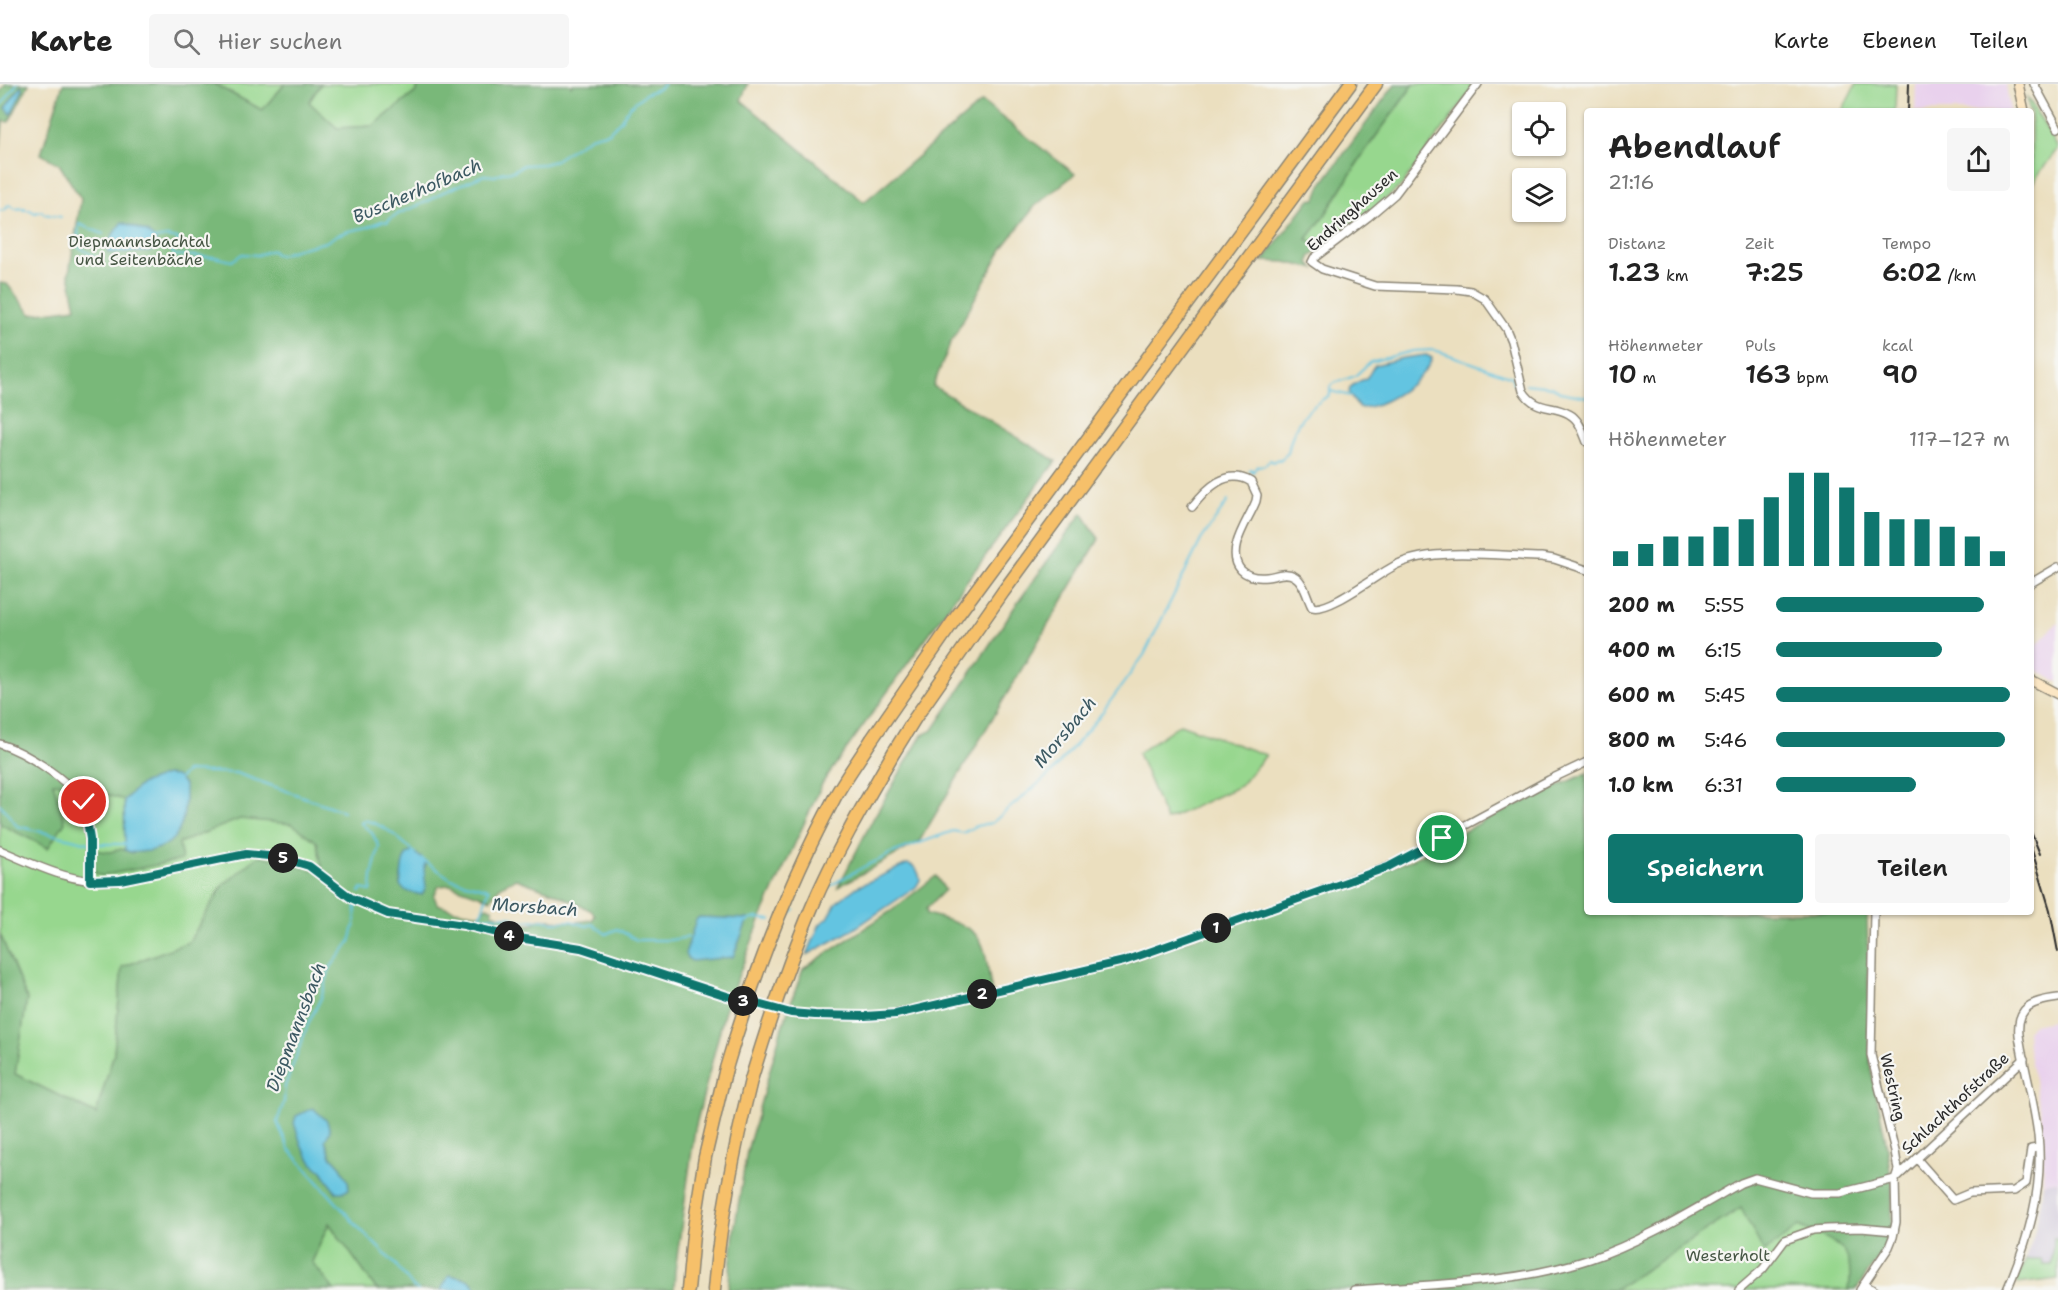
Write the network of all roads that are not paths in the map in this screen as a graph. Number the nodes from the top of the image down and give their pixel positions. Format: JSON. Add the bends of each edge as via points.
{"nodes":[{"id":1,"x":1350,"y":84,"type":"edge"},
{"id":2,"x":1376,"y":84,"type":"edge"},
{"id":3,"x":1478,"y":84,"type":"edge"},
{"id":4,"x":2018,"y":84,"type":"edge"},
{"id":5,"x":2034,"y":84,"type":"edge"},
{"id":6,"x":2023,"y":108,"type":"edge"},
{"id":7,"x":2058,"y":128,"type":"edge"},
{"id":8,"x":1584,"y":436,"type":"edge"},
{"id":9,"x":1192,"y":507,"type":"dead end"},
{"id":10,"x":2058,"y":567,"type":"edge"},
{"id":11,"x":1584,"y":569,"type":"edge"},
{"id":12,"x":2034,"y":581,"type":"edge"},
{"id":13,"x":2034,"y":682,"type":"edge"},
{"id":14,"x":2058,"y":694,"type":"edge"},
{"id":15,"x":0,"y":744,"type":"edge"},
{"id":16,"x":1584,"y":763,"type":"edge"},
{"id":17,"x":0,"y":850,"type":"edge"},
{"id":18,"x":90,"y":881,"type":"junction"},
{"id":19,"x":1874,"y":915,"type":"edge"},
{"id":20,"x":2058,"y":998,"type":"edge"},
{"id":21,"x":2024,"y":1059,"type":"junction"},
{"id":22,"x":2038,"y":1148,"type":"junction"},
{"id":23,"x":1917,"y":1159,"type":"junction"},
{"id":24,"x":1895,"y":1179,"type":"junction"},
{"id":25,"x":1894,"y":1231,"type":"junction"},
{"id":26,"x":1861,"y":1288,"type":"edge"},
{"id":27,"x":688,"y":1290,"type":"edge"},
{"id":28,"x":714,"y":1290,"type":"edge"},
{"id":29,"x":1354,"y":1290,"type":"edge"},
{"id":30,"x":1739,"y":1290,"type":"edge"},
{"id":31,"x":1874,"y":1290,"type":"edge"},
{"id":32,"x":2007,"y":1290,"type":"edge"}],
"edges":[{"from":1,"to":27,"type":"highway","bridge":true,"via":[[957,616],[837,795],[803,860],[758,968],[726,1072],[705,1157]]},
{"from":2,"to":28,"type":"highway","bridge":true,"via":[[990,609],[915,718],[861,810],[813,904],[770,1015],[734,1153]]},
{"from":3,"to":8,"type":"street","name":"Endringhausen","via":[[1395,194],[1312,262],[1375,286],[1471,291],[1485,299],[1508,335],[1527,397],[1541,407],[1570,414]]},
{"from":4,"to":6,"type":"street"},
{"from":5,"to":7,"type":"street"},
{"from":9,"to":11,"type":"street","via":[[1209,487],[1222,480],[1238,477],[1251,482],[1256,501],[1238,543],[1237,563],[1254,577],[1286,573],[1295,576],[1312,607],[1317,609],[1394,565],[1424,555],[1540,557]]},
{"from":10,"to":12,"type":"street"},
{"from":13,"to":14,"type":"street"},
{"from":15,"to":18,"type":"street","via":[[27,755],[84,802],[90,839]]},
{"from":16,"to":18,"type":"street","via":[[1388,867],[1124,961],[896,1014],[791,1013],[581,948],[388,914],[351,898],[302,863],[279,857],[254,853],[120,880]]},
{"from":17,"to":18,"type":"street"},
{"from":19,"to":24,"type":"street","name":"Westring","via":[[1870,1055],[1898,1164]]},
{"from":20,"to":21,"type":"street","name":"Schlachthofstraße","via":[[2033,1003],[2020,1017]]},
{"from":21,"to":22,"type":"street"},
{"from":21,"to":23,"type":"street","name":"Schlachthofstraße"},
{"from":22,"to":23,"type":"street","via":[[2031,1149],[2026,1183],[2018,1190],[1970,1193],[1953,1200]]},
{"from":22,"to":32,"type":"street","via":[[2034,1213]]},
{"from":23,"to":24,"type":"street","name":"Schlachthofstraße"},
{"from":24,"to":25,"type":"street","name":"Westring"},
{"from":24,"to":29,"type":"street","via":[[1840,1194],[1818,1194],[1755,1178],[1624,1246],[1588,1260],[1487,1280]]},
{"from":25,"to":26,"type":"street","via":[[1889,1247]]},
{"from":25,"to":30,"type":"street","via":[[1827,1228],[1785,1240]]},
{"from":26,"to":31,"type":"street"}]}
